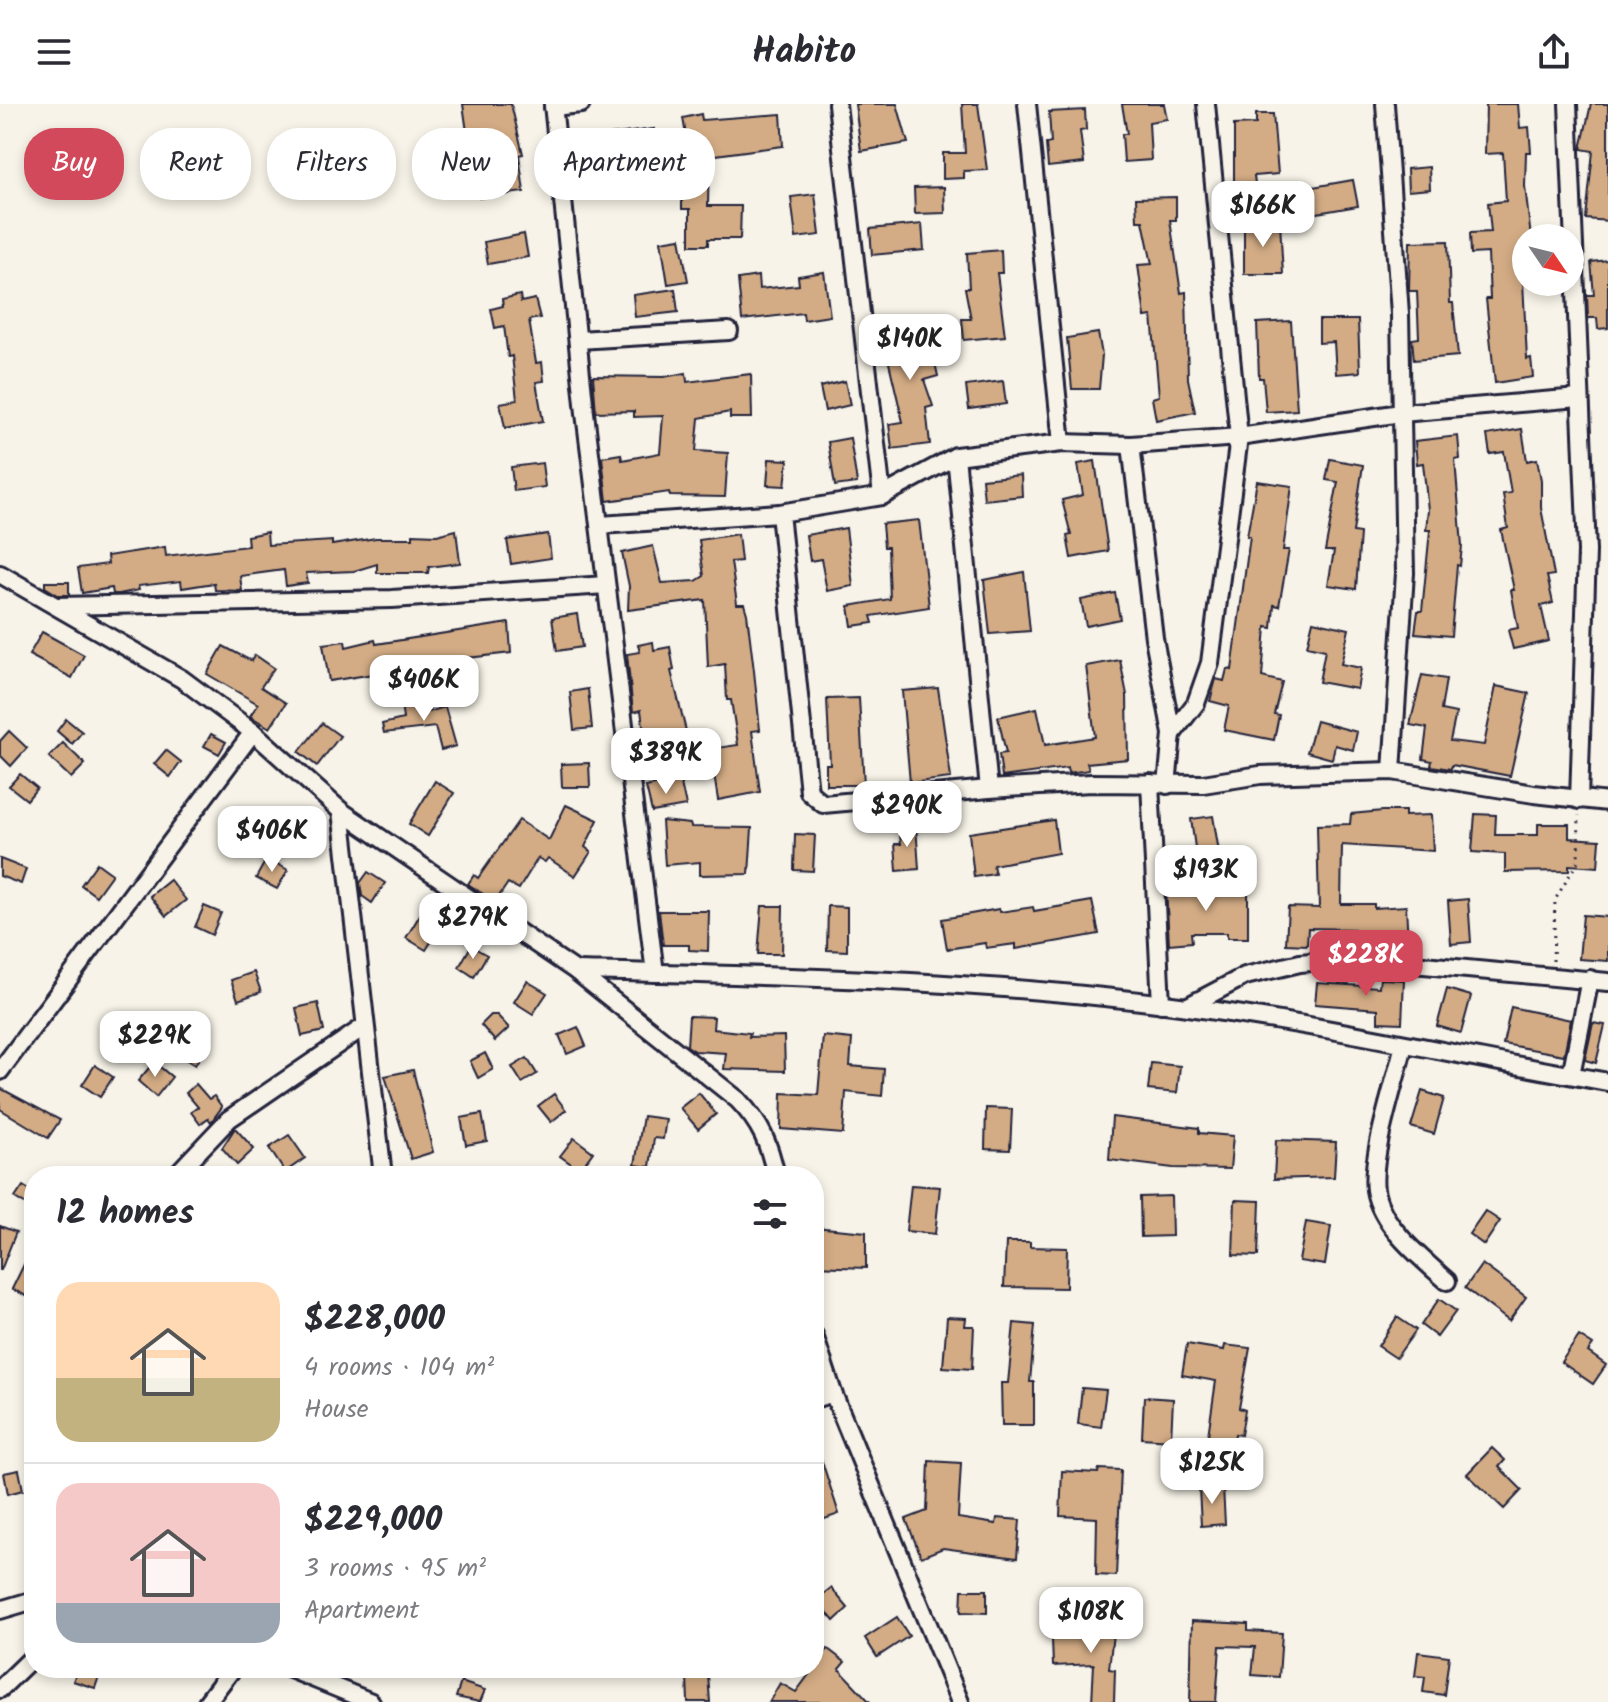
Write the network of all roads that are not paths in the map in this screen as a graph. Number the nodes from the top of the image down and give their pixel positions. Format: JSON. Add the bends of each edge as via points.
{"nodes":[{"id":1,"x":581,"y":104,"type":"edge"},
{"id":2,"x":837,"y":104,"type":"edge"},
{"id":3,"x":1027,"y":104,"type":"edge"},
{"id":4,"x":1206,"y":104,"type":"edge"},
{"id":5,"x":1385,"y":104,"type":"edge"},
{"id":6,"x":1568,"y":104,"type":"edge"},
{"id":7,"x":553,"y":106,"type":"edge"},
{"id":8,"x":729,"y":331,"type":"dead end"},
{"id":9,"x":578,"y":340,"type":"junction"},
{"id":10,"x":1579,"y":398,"type":"junction"},
{"id":11,"x":1401,"y":413,"type":"junction"},
{"id":12,"x":1239,"y":437,"type":"junction"},
{"id":13,"x":1062,"y":443,"type":"junction"},
{"id":14,"x":1131,"y":445,"type":"junction"},
{"id":15,"x":956,"y":456,"type":"junction"},
{"id":16,"x":882,"y":496,"type":"junction"},
{"id":17,"x":780,"y":513,"type":"junction"},
{"id":18,"x":600,"y":525,"type":"junction"},
{"id":19,"x":0,"y":574,"type":"edge"},
{"id":20,"x":606,"y":585,"type":"junction"},
{"id":21,"x":57,"y":606,"type":"junction"},
{"id":22,"x":253,"y":732,"type":"junction"},
{"id":23,"x":1172,"y":734,"type":"junction"},
{"id":24,"x":1392,"y":771,"type":"junction"},
{"id":25,"x":1158,"y":784,"type":"junction"},
{"id":26,"x":989,"y":789,"type":"junction"},
{"id":27,"x":1579,"y":800,"type":"junction"},
{"id":28,"x":1608,"y":802,"type":"edge"},
{"id":29,"x":341,"y":811,"type":"junction"},
{"id":30,"x":576,"y":971,"type":"junction"},
{"id":31,"x":655,"y":973,"type":"junction"},
{"id":32,"x":1590,"y":979,"type":"junction"},
{"id":33,"x":1608,"y":982,"type":"edge"},
{"id":34,"x":1161,"y":1004,"type":"junction"},
{"id":35,"x":1186,"y":1007,"type":"junction"},
{"id":36,"x":365,"y":1026,"type":"junction"},
{"id":37,"x":1404,"y":1044,"type":"junction"},
{"id":38,"x":0,"y":1071,"type":"edge"},
{"id":39,"x":1571,"y":1075,"type":"junction"},
{"id":40,"x":1608,"y":1082,"type":"edge"},
{"id":41,"x":184,"y":1166,"type":"edge"},
{"id":42,"x":382,"y":1166,"type":"edge"},
{"id":43,"x":774,"y":1166,"type":"edge"},
{"id":44,"x":1447,"y":1281,"type":"dead end"},
{"id":45,"x":824,"y":1366,"type":"edge"},
{"id":46,"x":833,"y":1393,"type":"junction"},
{"id":47,"x":824,"y":1396,"type":"edge"},
{"id":48,"x":24,"y":1603,"type":"edge"},
{"id":49,"x":0,"y":1610,"type":"edge"},
{"id":50,"x":24,"y":1666,"type":"edge"},
{"id":51,"x":225,"y":1678,"type":"edge"},
{"id":52,"x":312,"y":1678,"type":"edge"},
{"id":53,"x":0,"y":1689,"type":"edge"},
{"id":54,"x":207,"y":1702,"type":"edge"},
{"id":55,"x":371,"y":1702,"type":"edge"},
{"id":56,"x":960,"y":1702,"type":"edge"}],
"edges":[{"from":1,"to":7,"type":"street"},
{"from":2,"to":16,"type":"street"},
{"from":3,"to":13,"type":"street"},
{"from":4,"to":12,"type":"street"},
{"from":5,"to":11,"type":"street","via":[[1400,314]]},
{"from":6,"to":10,"type":"street"},
{"from":7,"to":9,"type":"street"},
{"from":8,"to":9,"type":"street"},
{"from":9,"to":18,"type":"street"},
{"from":10,"to":11,"type":"street"},
{"from":10,"to":27,"type":"street","via":[[1587,551]]},
{"from":11,"to":12,"type":"street"},
{"from":11,"to":24,"type":"street","via":[[1405,573]]},
{"from":12,"to":14,"type":"street"},
{"from":12,"to":23,"type":"street","via":[[1210,663],[1196,703]]},
{"from":13,"to":14,"type":"street"},
{"from":13,"to":15,"type":"street"},
{"from":14,"to":23,"type":"street","via":[[1154,638]]},
{"from":15,"to":16,"type":"street"},
{"from":15,"to":26,"type":"street"},
{"from":16,"to":17,"type":"street"},
{"from":17,"to":18,"type":"street"},
{"from":17,"to":26,"type":"street","via":[[809,792],[814,800],[823,804]]},
{"from":18,"to":20,"type":"street"},
{"from":19,"to":21,"type":"street"},
{"from":20,"to":21,"type":"street","via":[[392,599]]},
{"from":20,"to":31,"type":"street"},
{"from":21,"to":22,"type":"street","via":[[182,679]]},
{"from":22,"to":29,"type":"street"},
{"from":22,"to":38,"type":"street"},
{"from":23,"to":25,"type":"street"},
{"from":24,"to":25,"type":"street"},
{"from":24,"to":27,"type":"street"},
{"from":25,"to":26,"type":"street"},
{"from":25,"to":34,"type":"street"},
{"from":27,"to":28,"type":"street"},
{"from":29,"to":30,"type":"street"},
{"from":29,"to":36,"type":"street"},
{"from":30,"to":31,"type":"street"},
{"from":30,"to":43,"type":"street","via":[[738,1100],[768,1140]]},
{"from":31,"to":34,"type":"street","via":[[952,985]]},
{"from":32,"to":33,"type":"street"},
{"from":32,"to":35,"type":"street","via":[[1391,962],[1311,962],[1245,976]]},
{"from":32,"to":39,"type":"street"},
{"from":34,"to":35,"type":"street"},
{"from":35,"to":37,"type":"street"},
{"from":36,"to":41,"type":"street","via":[[229,1119]]},
{"from":36,"to":42,"type":"street"},
{"from":37,"to":39,"type":"street"},
{"from":37,"to":44,"type":"street","via":[[1375,1167],[1375,1192],[1406,1241]]},
{"from":39,"to":40,"type":"street"},
{"from":45,"to":46,"type":"street"},
{"from":46,"to":47,"type":"street"},
{"from":46,"to":56,"type":"street"},
{"from":48,"to":49,"type":"street"},
{"from":50,"to":53,"type":"street"},
{"from":51,"to":54,"type":"street"},
{"from":52,"to":55,"type":"street"}]}
